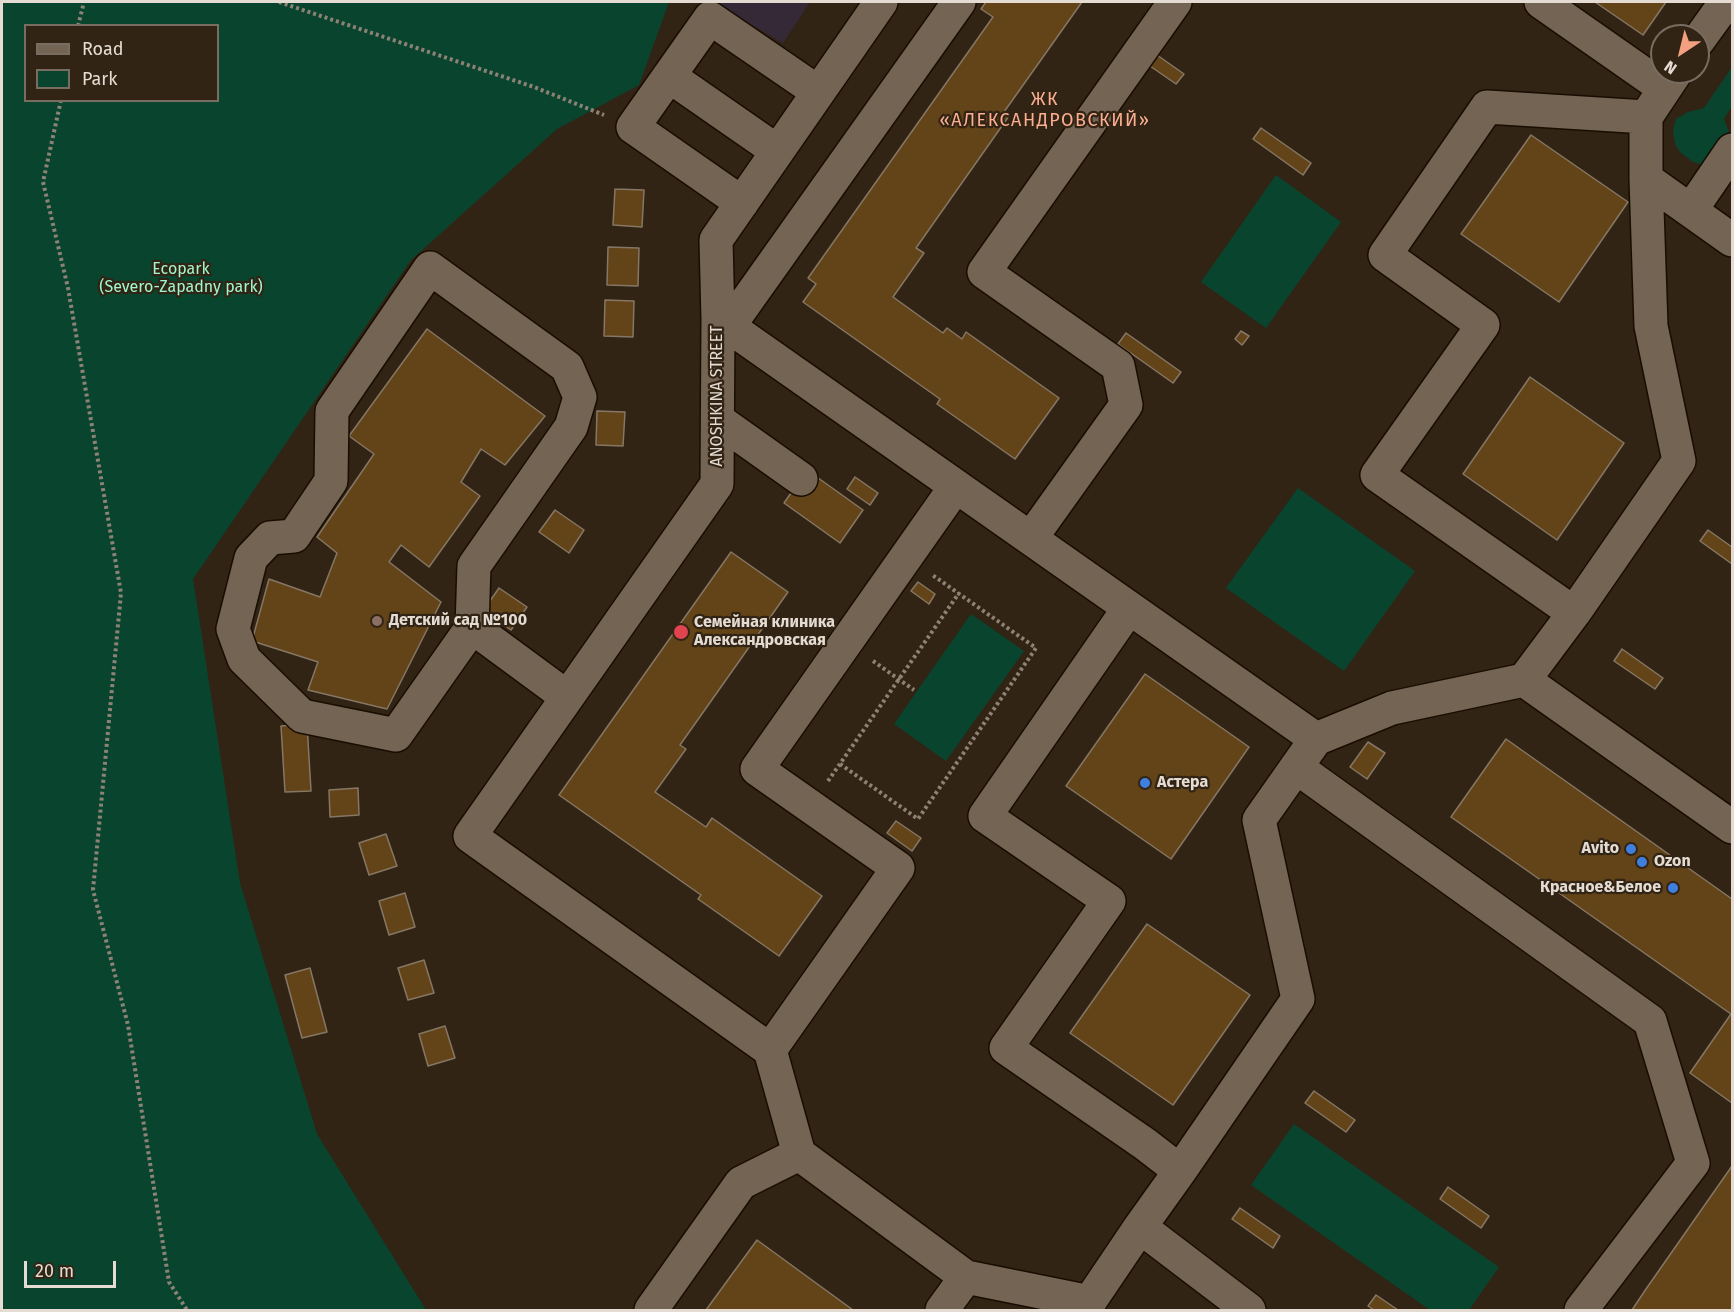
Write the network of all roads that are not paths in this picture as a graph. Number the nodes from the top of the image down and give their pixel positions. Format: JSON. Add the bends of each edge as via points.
{"nodes":[{"id":1,"x":881,"y":2,"type":"edge"},
{"id":2,"x":959,"y":2,"type":"edge"},
{"id":3,"x":1175,"y":2,"type":"edge"},
{"id":4,"x":1541,"y":2,"type":"edge"},
{"id":5,"x":1726,"y":2,"type":"edge"},
{"id":6,"x":1710,"y":24,"type":"edge"},
{"id":7,"x":1650,"y":68,"type":"edge"},
{"id":8,"x":669,"y":76,"type":"junction"},
{"id":9,"x":1667,"y":84,"type":"edge"},
{"id":10,"x":818,"y":92,"type":"junction"},
{"id":11,"x":1646,"y":117,"type":"junction"},
{"id":12,"x":1732,"y":150,"type":"edge"},
{"id":13,"x":777,"y":151,"type":"junction"},
{"id":14,"x":1646,"y":179,"type":"junction"},
{"id":15,"x":742,"y":203,"type":"junction"},
{"id":16,"x":1691,"y":210,"type":"junction"},
{"id":17,"x":1732,"y":240,"type":"edge"},
{"id":18,"x":723,"y":323,"type":"junction"},
{"id":19,"x":717,"y":432,"type":"junction"},
{"id":20,"x":795,"y":486,"type":"dead end"},
{"id":21,"x":956,"y":486,"type":"junction"},
{"id":22,"x":1031,"y":538,"type":"junction"},
{"id":23,"x":1129,"y":608,"type":"junction"},
{"id":24,"x":1574,"y":613,"type":"junction"},
{"id":25,"x":472,"y":627,"type":"junction"},
{"id":26,"x":1524,"y":680,"type":"junction"},
{"id":27,"x":567,"y":697,"type":"junction"},
{"id":28,"x":1316,"y":739,"type":"junction"},
{"id":29,"x":1296,"y":767,"type":"junction"},
{"id":30,"x":1732,"y":827,"type":"edge"},
{"id":31,"x":770,"y":1050,"type":"junction"},
{"id":32,"x":799,"y":1154,"type":"junction"},
{"id":33,"x":1180,"y":1171,"type":"junction"},
{"id":34,"x":1140,"y":1227,"type":"junction"},
{"id":35,"x":966,"y":1277,"type":"junction"},
{"id":36,"x":1087,"y":1306,"type":"edge"},
{"id":37,"x":651,"y":1311,"type":"edge"},
{"id":38,"x":942,"y":1311,"type":"edge"},
{"id":39,"x":1250,"y":1311,"type":"edge"},
{"id":40,"x":1581,"y":1311,"type":"edge"}],
"edges":[{"from":1,"to":10,"type":"street","name":"ANOSHKINA STREET"},
{"from":2,"to":18,"type":"street"},
{"from":3,"to":22,"type":"street","via":[[984,272],[1118,366],[1126,405]]},
{"from":4,"to":7,"type":"street"},
{"from":5,"to":6,"type":"street"},
{"from":8,"to":10,"type":"street","via":[[710,18]]},
{"from":8,"to":13,"type":"street"},
{"from":8,"to":15,"type":"street","via":[[633,127]]},
{"from":9,"to":11,"type":"street"},
{"from":10,"to":13,"type":"street","name":"ANOSHKINA STREET"},
{"from":11,"to":14,"type":"street"},
{"from":11,"to":24,"type":"street","via":[[1487,107],[1385,255],[1483,325],[1377,475]]},
{"from":12,"to":16,"type":"street"},
{"from":13,"to":15,"type":"street","name":"ANOSHKINA STREET"},
{"from":14,"to":16,"type":"street"},
{"from":14,"to":24,"type":"street","via":[[1651,326],[1679,461]]},
{"from":15,"to":18,"type":"street","name":"ANOSHKINA STREET","via":[[716,240]]},
{"from":16,"to":17,"type":"street"},
{"from":18,"to":19,"type":"street","name":"ANOSHKINA STREET"},
{"from":18,"to":21,"type":"street"},
{"from":19,"to":20,"type":"street"},
{"from":19,"to":27,"type":"street","name":"ANOSHKINA STREET","via":[[717,484]]},
{"from":21,"to":22,"type":"street"},
{"from":21,"to":31,"type":"street","via":[[758,769],[898,868]]},
{"from":22,"to":23,"type":"street"},
{"from":23,"to":28,"type":"street"},
{"from":23,"to":33,"type":"street","via":[[985,816],[1109,902],[1006,1048]]},
{"from":24,"to":26,"type":"street"},
{"from":25,"to":25,"type":"street","via":[[474,566],[571,427],[580,397],[567,367],[430,268],[332,411],[331,481],[294,536],[270,538],[251,558],[233,629],[244,659],[302,716],[396,735]]},
{"from":25,"to":27,"type":"street"},
{"from":26,"to":28,"type":"street","via":[[1392,708]]},
{"from":26,"to":30,"type":"street"},
{"from":27,"to":31,"type":"street","name":"ANOSHKINA STREET","via":[[471,836]]},
{"from":28,"to":29,"type":"street"},
{"from":29,"to":33,"type":"street","via":[[1259,820],[1298,999]]},
{"from":29,"to":40,"type":"street","via":[[1650,1021],[1693,1163]]},
{"from":31,"to":32,"type":"street"},
{"from":32,"to":35,"type":"street"},
{"from":32,"to":37,"type":"street","via":[[741,1183]]},
{"from":33,"to":34,"type":"street"},
{"from":34,"to":36,"type":"street"},
{"from":34,"to":39,"type":"street"},
{"from":35,"to":36,"type":"street"},
{"from":35,"to":38,"type":"street"}]}
